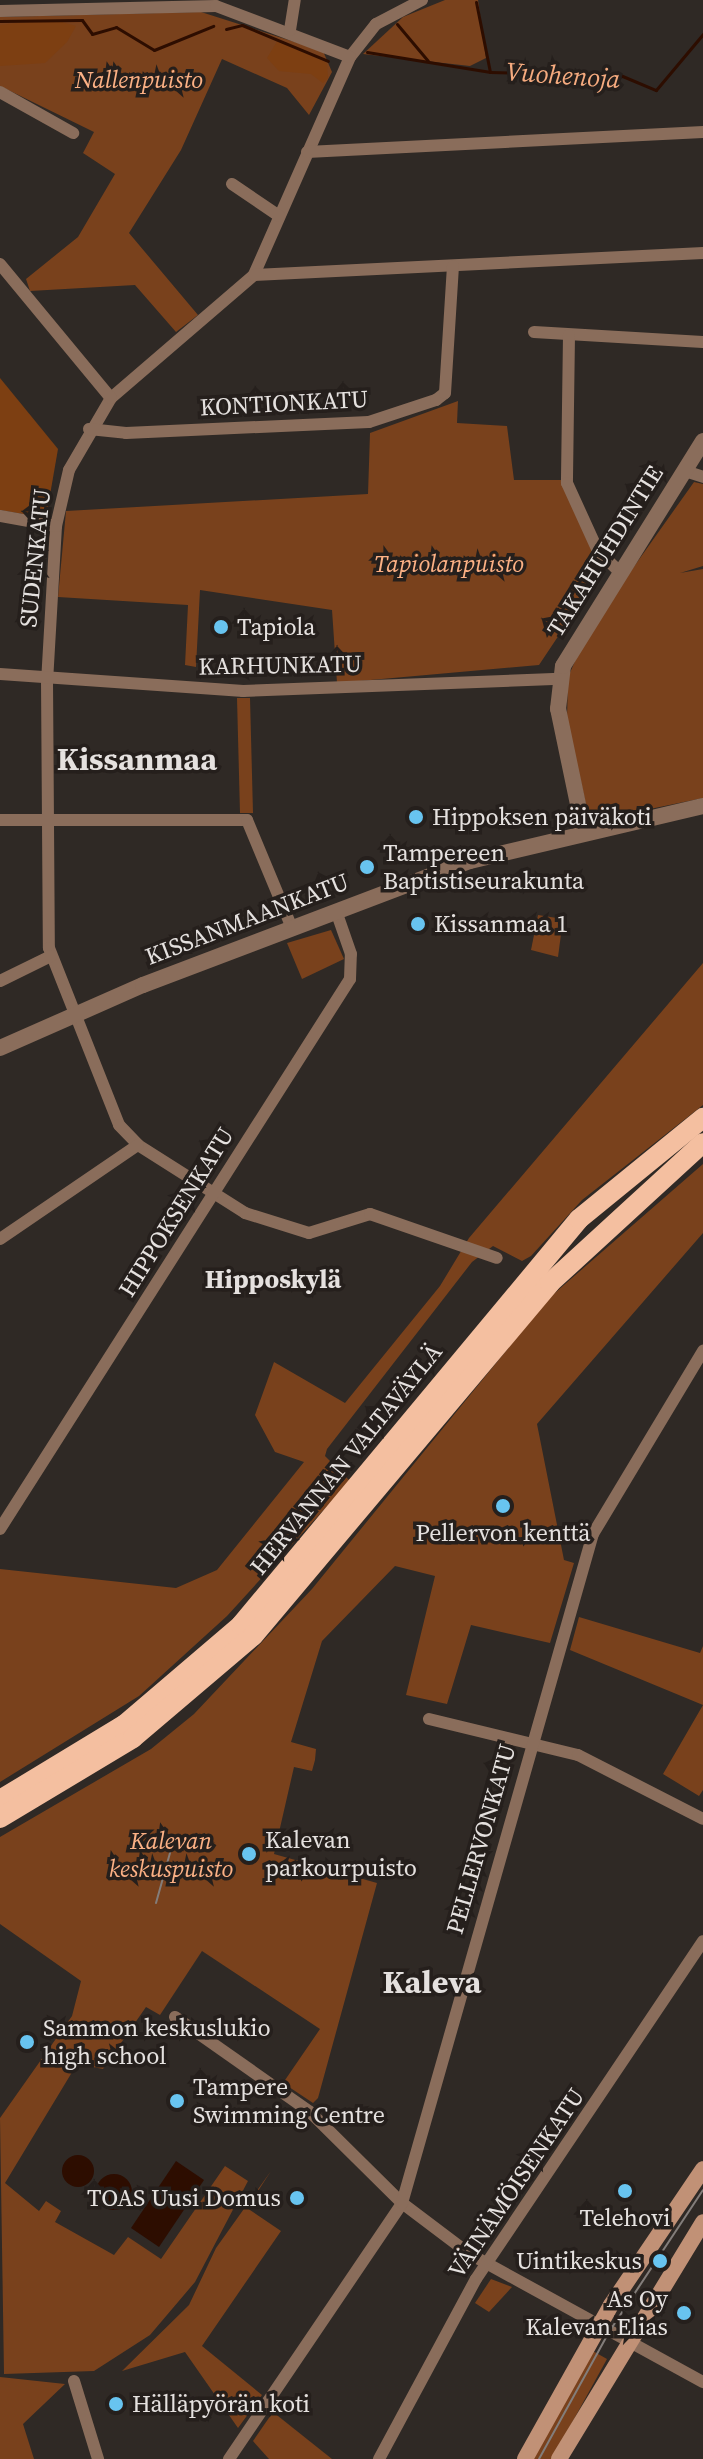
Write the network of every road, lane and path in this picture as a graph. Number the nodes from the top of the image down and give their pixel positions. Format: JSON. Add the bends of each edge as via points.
{"nodes":[{"id":1,"x":295,"y":0,"type":"edge"},
{"id":2,"x":422,"y":0,"type":"edge"},
{"id":3,"x":186,"y":2,"type":"edge"},
{"id":4,"x":217,"y":3,"type":"edge"},
{"id":5,"x":0,"y":11,"type":"edge"},
{"id":6,"x":290,"y":30,"type":"junction"},
{"id":7,"x":350,"y":57,"type":"junction"},
{"id":8,"x":0,"y":92,"type":"edge"},
{"id":9,"x":703,"y":132,"type":"edge"},
{"id":10,"x":73,"y":133,"type":"dead end"},
{"id":11,"x":307,"y":152,"type":"junction"},
{"id":12,"x":232,"y":184,"type":"dead end"},
{"id":13,"x":279,"y":216,"type":"junction"},
{"id":14,"x":703,"y":253,"type":"edge"},
{"id":15,"x":0,"y":264,"type":"edge"},
{"id":16,"x":453,"y":266,"type":"junction"},
{"id":17,"x":254,"y":275,"type":"junction"},
{"id":18,"x":534,"y":332,"type":"dead end"},
{"id":19,"x":569,"y":335,"type":"junction"},
{"id":20,"x":703,"y":342,"type":"edge"},
{"id":21,"x":111,"y":398,"type":"junction"},
{"id":22,"x":89,"y":429,"type":"junction"},
{"id":23,"x":703,"y":441,"type":"edge"},
{"id":24,"x":685,"y":471,"type":"junction"},
{"id":25,"x":703,"y":477,"type":"edge"},
{"id":26,"x":0,"y":516,"type":"edge"},
{"id":27,"x":56,"y":526,"type":"junction"},
{"id":28,"x":619,"y":571,"type":"junction"},
{"id":29,"x":0,"y":674,"type":"edge"},
{"id":30,"x":560,"y":679,"type":"junction"},
{"id":31,"x":47,"y":681,"type":"junction"},
{"id":32,"x":703,"y":806,"type":"edge"},
{"id":33,"x":0,"y":820,"type":"edge"},
{"id":34,"x":48,"y":822,"type":"junction"},
{"id":35,"x":584,"y":833,"type":"junction"},
{"id":36,"x":336,"y":911,"type":"junction"},
{"id":37,"x":292,"y":928,"type":"junction"},
{"id":38,"x":51,"y":956,"type":"junction"},
{"id":39,"x":0,"y":981,"type":"edge"},
{"id":40,"x":74,"y":1013,"type":"junction"},
{"id":41,"x":0,"y":1048,"type":"edge"},
{"id":42,"x":703,"y":1118,"type":"edge"},
{"id":43,"x":703,"y":1143,"type":"edge"},
{"id":44,"x":138,"y":1145,"type":"junction"},
{"id":45,"x":213,"y":1195,"type":"junction"},
{"id":46,"x":0,"y":1239,"type":"edge"},
{"id":47,"x":497,"y":1258,"type":"dead end"},
{"id":48,"x":703,"y":1351,"type":"edge"},
{"id":49,"x":0,"y":1529,"type":"edge"},
{"id":50,"x":429,"y":1719,"type":"dead end"},
{"id":51,"x":533,"y":1742,"type":"junction"},
{"id":52,"x":0,"y":1800,"type":"edge"},
{"id":53,"x":0,"y":1818,"type":"edge"},
{"id":54,"x":703,"y":1819,"type":"edge"},
{"id":55,"x":703,"y":1941,"type":"edge"},
{"id":56,"x":175,"y":2017,"type":"dead end"},
{"id":57,"x":703,"y":2169,"type":"edge"},
{"id":58,"x":402,"y":2203,"type":"junction"},
{"id":59,"x":703,"y":2222,"type":"edge"},
{"id":60,"x":488,"y":2264,"type":"junction"},
{"id":61,"x":599,"y":2326,"type":"junction"},
{"id":62,"x":625,"y":2340,"type":"junction"},
{"id":63,"x":74,"y":2381,"type":"dead end"},
{"id":64,"x":703,"y":2382,"type":"edge"},
{"id":65,"x":98,"y":2459,"type":"edge"},
{"id":66,"x":229,"y":2459,"type":"edge"},
{"id":67,"x":379,"y":2459,"type":"edge"},
{"id":68,"x":525,"y":2459,"type":"edge"},
{"id":69,"x":559,"y":2459,"type":"edge"}],
"edges":[{"from":1,"to":6,"type":"street"},
{"from":2,"to":7,"type":"street","name":"SUDENKATU","via":[[376,24]]},
{"from":3,"to":4,"type":"street"},
{"from":3,"to":5,"type":"street"},
{"from":4,"to":6,"type":"street"},
{"from":6,"to":7,"type":"street"},
{"from":7,"to":11,"type":"street","name":"SUDENKATU"},
{"from":8,"to":10,"type":"street"},
{"from":9,"to":11,"type":"street"},
{"from":11,"to":13,"type":"street","name":"SUDENKATU"},
{"from":12,"to":13,"type":"street"},
{"from":13,"to":17,"type":"street","name":"SUDENKATU"},
{"from":14,"to":16,"type":"street"},
{"from":15,"to":21,"type":"street"},
{"from":16,"to":17,"type":"street"},
{"from":16,"to":22,"type":"street","name":"KONTIONKATU","via":[[445,393],[436,400],[369,422],[126,433]]},
{"from":17,"to":21,"type":"street","name":"SUDENKATU"},
{"from":18,"to":19,"type":"street"},
{"from":19,"to":20,"type":"street"},
{"from":19,"to":28,"type":"street","via":[[567,483],[598,551]]},
{"from":21,"to":22,"type":"street","name":"SUDENKATU"},
{"from":22,"to":27,"type":"street","name":"SUDENKATU","via":[[69,470]]},
{"from":23,"to":24,"type":"street","name":"TAKAHUHDINTIE"},
{"from":24,"to":25,"type":"street"},
{"from":24,"to":28,"type":"street","name":"TAKAHUHDINTIE"},
{"from":26,"to":27,"type":"street"},
{"from":27,"to":31,"type":"street","name":"SUDENKATU"},
{"from":28,"to":30,"type":"street","name":"TAKAHUHDINTIE","via":[[574,640]]},
{"from":29,"to":31,"type":"street","name":"KARHUNKATU"},
{"from":30,"to":31,"type":"street","name":"KARHUNKATU","via":[[247,691]]},
{"from":30,"to":35,"type":"street","name":"TAKAHUHDINTIE","via":[[558,709]]},
{"from":31,"to":34,"type":"street","name":"SUDENKATU"},
{"from":32,"to":35,"type":"street","name":"KISSANMAANKATU"},
{"from":33,"to":34,"type":"street"},
{"from":34,"to":37,"type":"street","via":[[247,820]]},
{"from":34,"to":38,"type":"street","name":"SUDENKATU"},
{"from":35,"to":36,"type":"street","name":"KISSANMAANKATU","via":[[470,861]]},
{"from":36,"to":37,"type":"street","name":"KISSANMAANKATU"},
{"from":36,"to":45,"type":"street","name":"HIPPOKSENKATU","via":[[351,976]]},
{"from":37,"to":40,"type":"street","name":"KISSANMAANKATU"},
{"from":38,"to":39,"type":"street"},
{"from":38,"to":40,"type":"street","name":"SUDENKATU"},
{"from":40,"to":41,"type":"street","name":"KISSANMAANKATU"},
{"from":40,"to":44,"type":"street","name":"SUDENKATU","via":[[119,1125]]},
{"from":42,"to":52,"type":"highway","name":"HERVANNAN VALTAVÄYLÄ","via":[[613,1187],[560,1240],[241,1625],[124,1725]]},
{"from":43,"to":53,"type":"highway","name":"HERVANNAN VALTAVÄYLÄ","via":[[550,1283],[253,1636],[133,1738]]},
{"from":44,"to":45,"type":"street","name":"SUDENKATU"},
{"from":44,"to":46,"type":"street"},
{"from":45,"to":47,"type":"street","name":"SUDENKATU","via":[[309,1233],[370,1214]]},
{"from":45,"to":49,"type":"street","name":"HIPPOKSENKATU"},
{"from":48,"to":51,"type":"street","name":"PELLERVONKATU","via":[[593,1534]]},
{"from":50,"to":51,"type":"street"},
{"from":51,"to":54,"type":"street","via":[[621,1772]]},
{"from":51,"to":58,"type":"street","name":"PELLERVONKATU"},
{"from":55,"to":60,"type":"street","name":"VÄINÄMÖISENKATU"},
{"from":56,"to":58,"type":"street","via":[[310,2112]]},
{"from":57,"to":61,"type":"main road"},
{"from":58,"to":60,"type":"street"},
{"from":58,"to":66,"type":"street","name":"PELLERVONKATU"},
{"from":59,"to":62,"type":"main road"},
{"from":60,"to":61,"type":"street"},
{"from":60,"to":67,"type":"street","name":"VÄINÄMÖISENKATU"},
{"from":61,"to":62,"type":"street"},
{"from":61,"to":68,"type":"main road"},
{"from":62,"to":64,"type":"street"},
{"from":62,"to":69,"type":"main road"},
{"from":63,"to":65,"type":"street"}]}
